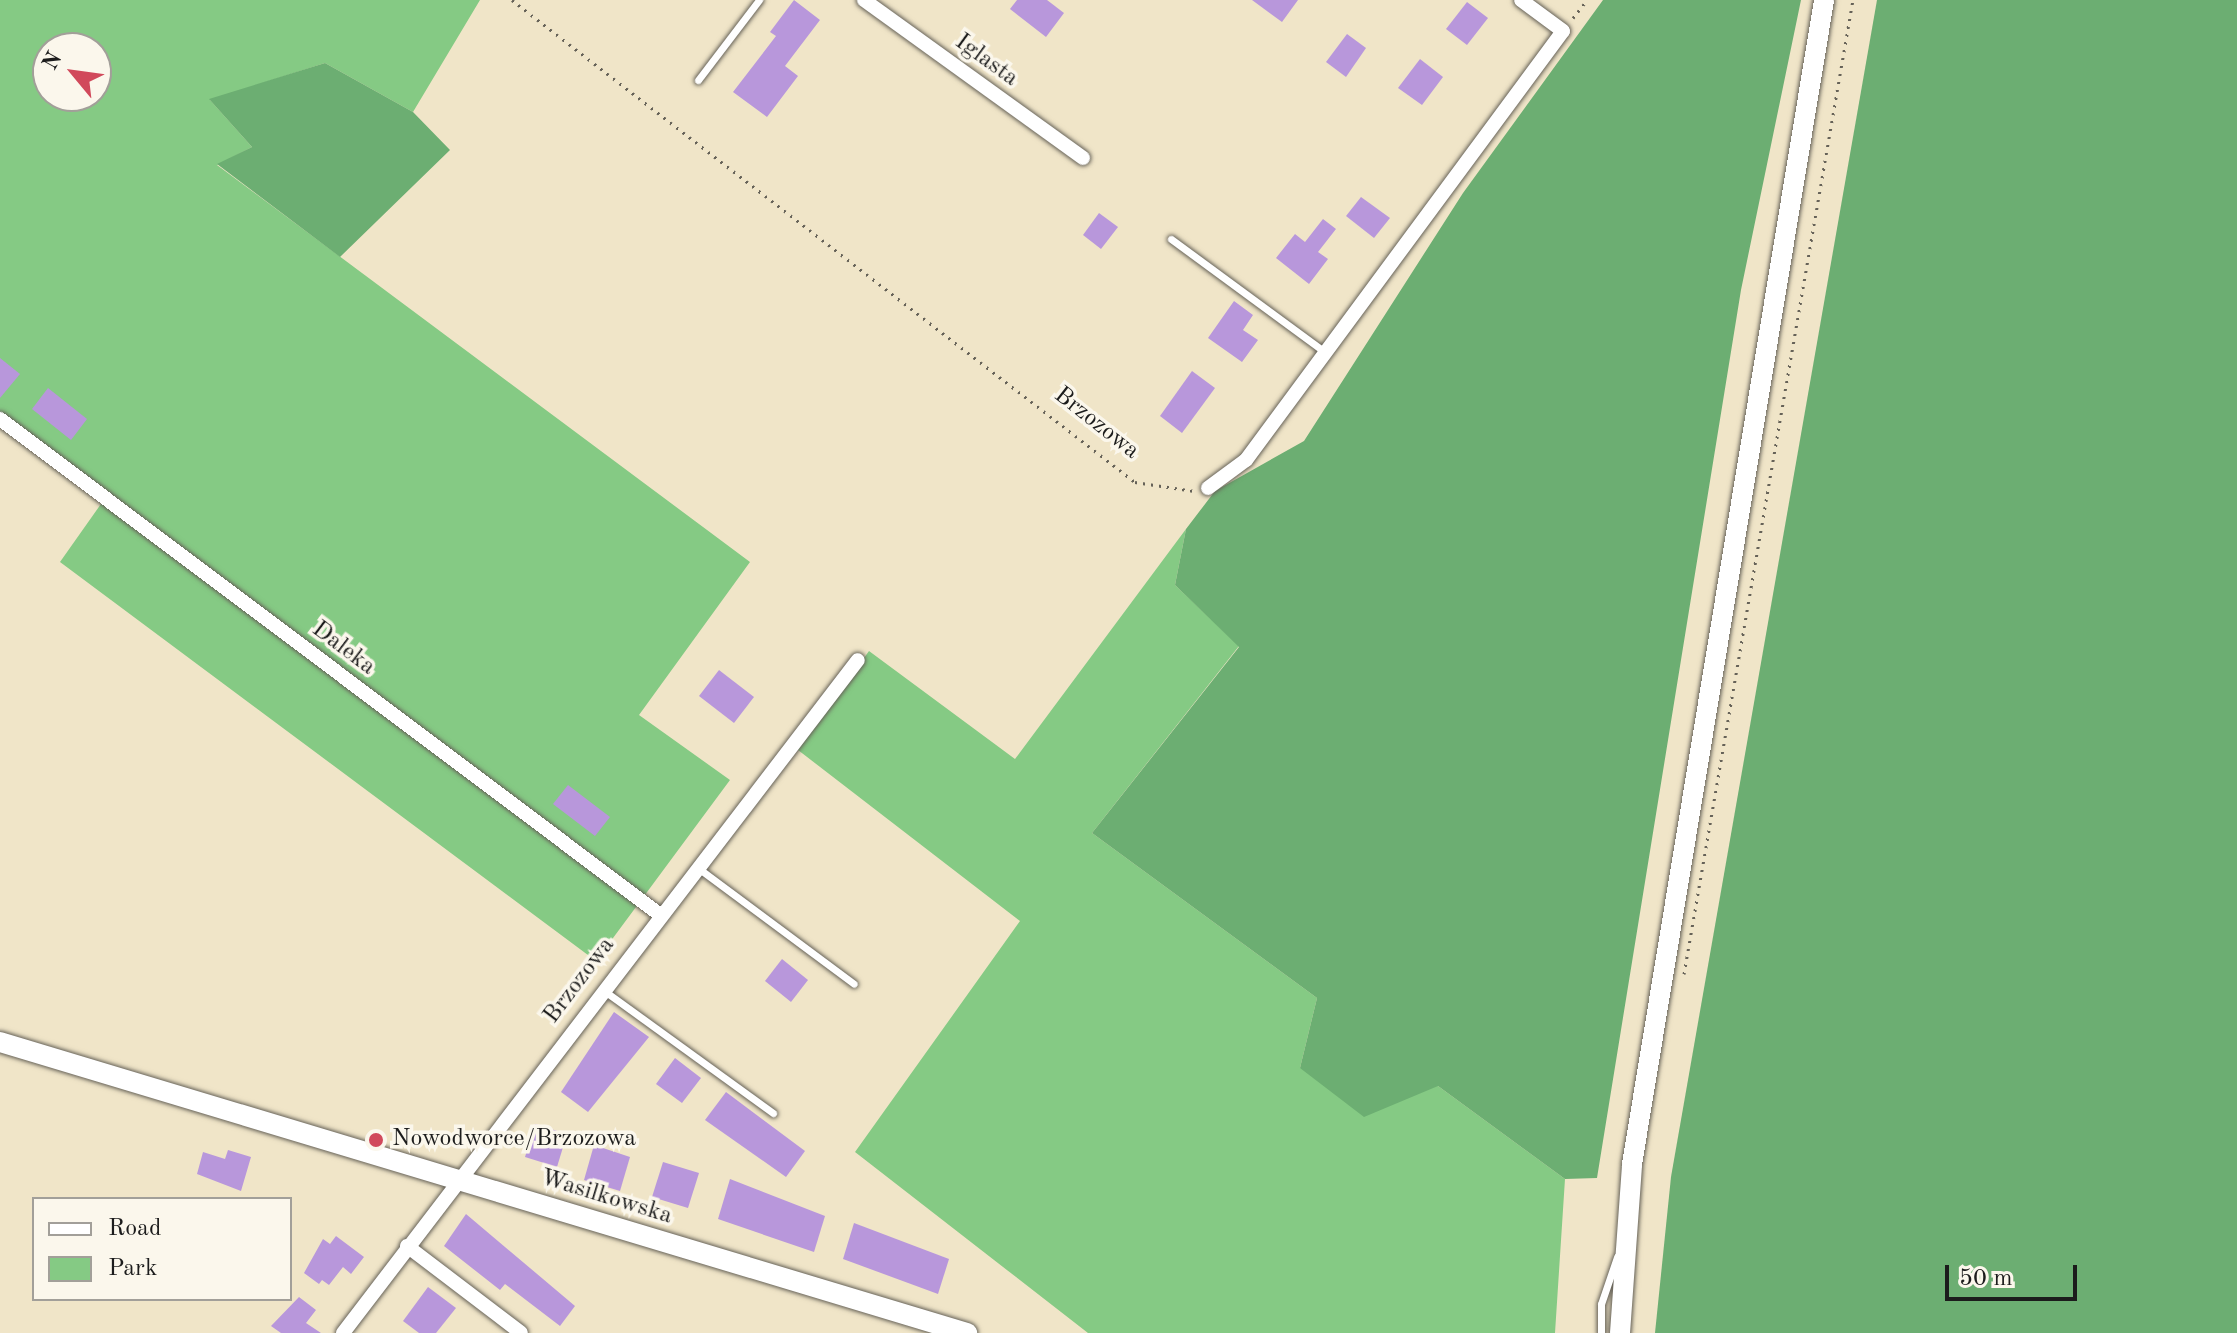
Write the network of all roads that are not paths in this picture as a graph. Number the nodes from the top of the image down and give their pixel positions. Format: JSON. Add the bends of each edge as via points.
{"nodes":[{"id":1,"x":759,"y":0,"type":"edge"},
{"id":2,"x":864,"y":0,"type":"edge"},
{"id":3,"x":1521,"y":0,"type":"edge"},
{"id":4,"x":1824,"y":0,"type":"edge"},
{"id":5,"x":698,"y":80,"type":"dead end"},
{"id":6,"x":1083,"y":158,"type":"dead end"},
{"id":7,"x":1171,"y":239,"type":"dead end"},
{"id":8,"x":1325,"y":352,"type":"junction"},
{"id":9,"x":0,"y":419,"type":"edge"},
{"id":10,"x":1208,"y":488,"type":"road end"},
{"id":11,"x":858,"y":660,"type":"dead end"},
{"id":12,"x":696,"y":867,"type":"junction"},
{"id":13,"x":659,"y":914,"type":"junction"},
{"id":14,"x":854,"y":984,"type":"dead end"},
{"id":15,"x":602,"y":988,"type":"junction"},
{"id":16,"x":0,"y":1042,"type":"edge"},
{"id":17,"x":773,"y":1113,"type":"dead end"},
{"id":18,"x":457,"y":1180,"type":"junction"},
{"id":19,"x":1624,"y":1236,"type":"junction"},
{"id":20,"x":407,"y":1246,"type":"junction"},
{"id":21,"x":343,"y":1333,"type":"edge"},
{"id":22,"x":521,"y":1333,"type":"edge"},
{"id":23,"x":967,"y":1333,"type":"edge"},
{"id":24,"x":1601,"y":1333,"type":"edge"},
{"id":25,"x":1620,"y":1333,"type":"edge"}],
"edges":[{"from":1,"to":5,"type":"lane"},
{"from":2,"to":6,"type":"street","name":"Iglasta"},
{"from":3,"to":8,"type":"street","via":[[1563,31]]},
{"from":4,"to":19,"type":"main road"},
{"from":7,"to":8,"type":"lane"},
{"from":8,"to":10,"type":"street","via":[[1246,460]]},
{"from":9,"to":13,"type":"street","name":"Daleka"},
{"from":11,"to":12,"type":"street","name":"Brzozowa"},
{"from":12,"to":13,"type":"street","name":"Brzozowa"},
{"from":12,"to":14,"type":"lane"},
{"from":13,"to":15,"type":"street","name":"Brzozowa"},
{"from":15,"to":17,"type":"lane"},
{"from":15,"to":18,"type":"street","name":"Brzozowa"},
{"from":16,"to":18,"type":"main road","name":"Wasilkowska"},
{"from":18,"to":20,"type":"street","name":"Brzozowa"},
{"from":18,"to":23,"type":"main road","name":"Wasilkowska"},
{"from":19,"to":24,"type":"lane","via":[[1601,1304]]},
{"from":19,"to":25,"type":"main road"},
{"from":20,"to":21,"type":"street","name":"Brzozowa"},
{"from":20,"to":22,"type":"street"}]}
